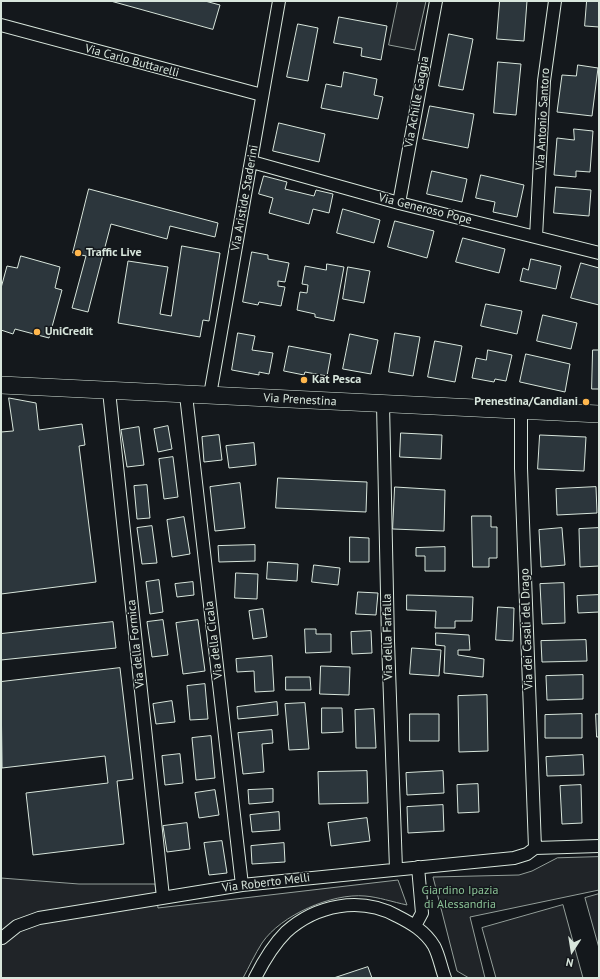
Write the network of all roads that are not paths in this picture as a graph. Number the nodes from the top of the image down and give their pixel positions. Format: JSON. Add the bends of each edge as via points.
{"nodes":[{"id":1,"x":279,"y":1,"type":"edge"},
{"id":2,"x":436,"y":1,"type":"edge"},
{"id":3,"x":554,"y":1,"type":"edge"},
{"id":4,"x":1,"y":25,"type":"edge"},
{"id":5,"x":262,"y":95,"type":"junction"},
{"id":6,"x":252,"y":162,"type":"junction"},
{"id":7,"x":399,"y":203,"type":"junction"},
{"id":8,"x":536,"y":237,"type":"junction"},
{"id":9,"x":599,"y":253,"type":"edge"},
{"id":10,"x":1,"y":385,"type":"edge"},
{"id":11,"x":108,"y":391,"type":"junction"},
{"id":12,"x":186,"y":395,"type":"junction"},
{"id":13,"x":210,"y":395,"type":"junction"},
{"id":14,"x":383,"y":404,"type":"junction"},
{"id":15,"x":521,"y":410,"type":"junction"},
{"id":16,"x":599,"y":414,"type":"edge"},
{"id":17,"x":599,"y":846,"type":"edge"},
{"id":18,"x":536,"y":848,"type":"junction"},
{"id":19,"x":418,"y":867,"type":"junction"},
{"id":20,"x":396,"y":869,"type":"junction"},
{"id":21,"x":242,"y":885,"type":"junction"},
{"id":22,"x":163,"y":897,"type":"junction"},
{"id":23,"x":415,"y":926,"type":"junction"},
{"id":24,"x":2,"y":938,"type":"edge"},
{"id":25,"x":255,"y":978,"type":"edge"},
{"id":26,"x":445,"y":978,"type":"edge"}],
"edges":[{"from":1,"to":5,"type":"street","name":"Via Aristide Staderini"},
{"from":2,"to":7,"type":"street","name":"Via Achille Gaggia"},
{"from":3,"to":8,"type":"street","name":"Via Antonio Santoro","via":[[544,80]]},
{"from":4,"to":5,"type":"street","name":"Via Carlo Buttarelli"},
{"from":5,"to":6,"type":"street","name":"Via Aristide Staderini"},
{"from":6,"to":7,"type":"street","name":"Via Generoso Pope"},
{"from":6,"to":13,"type":"street","name":"Via Aristide Staderini"},
{"from":7,"to":8,"type":"street","name":"Via Generoso Pope"},
{"from":8,"to":9,"type":"street","name":"Via Generoso Pope"},
{"from":10,"to":11,"type":"street","name":"Via Prenestina"},
{"from":11,"to":12,"type":"street","name":"Via Prenestina"},
{"from":11,"to":22,"type":"street","name":"Via della Formica"},
{"from":12,"to":13,"type":"street","name":"Via Prenestina"},
{"from":12,"to":21,"type":"street","name":"Via della Cicala"},
{"from":13,"to":14,"type":"street","name":"Via Prenestina"},
{"from":14,"to":15,"type":"street","name":"Via Prenestina"},
{"from":14,"to":20,"type":"street","name":"Via della Farfalla"},
{"from":15,"to":16,"type":"street","name":"Via Prenestina"},
{"from":15,"to":18,"type":"street","name":"Via dei Casali del Drago"},
{"from":17,"to":18,"type":"street"},
{"from":18,"to":19,"type":"street","name":"Via Roberto Melli","via":[[514,858]]},
{"from":19,"to":20,"type":"street","name":"Via Roberto Melli"},
{"from":19,"to":23,"type":"street","via":[[422,913]]},
{"from":20,"to":21,"type":"street","name":"Via Roberto Melli"},
{"from":21,"to":22,"type":"street","name":"Via Roberto Melli"},
{"from":22,"to":24,"type":"street","name":"Via Roberto Melli","via":[[32,920],[11,929]]},
{"from":23,"to":25,"type":"street","via":[[388,911],[376,908],[348,904],[330,908],[286,932],[268,955]]},
{"from":23,"to":26,"type":"street","via":[[427,936],[434,947]]}]}
